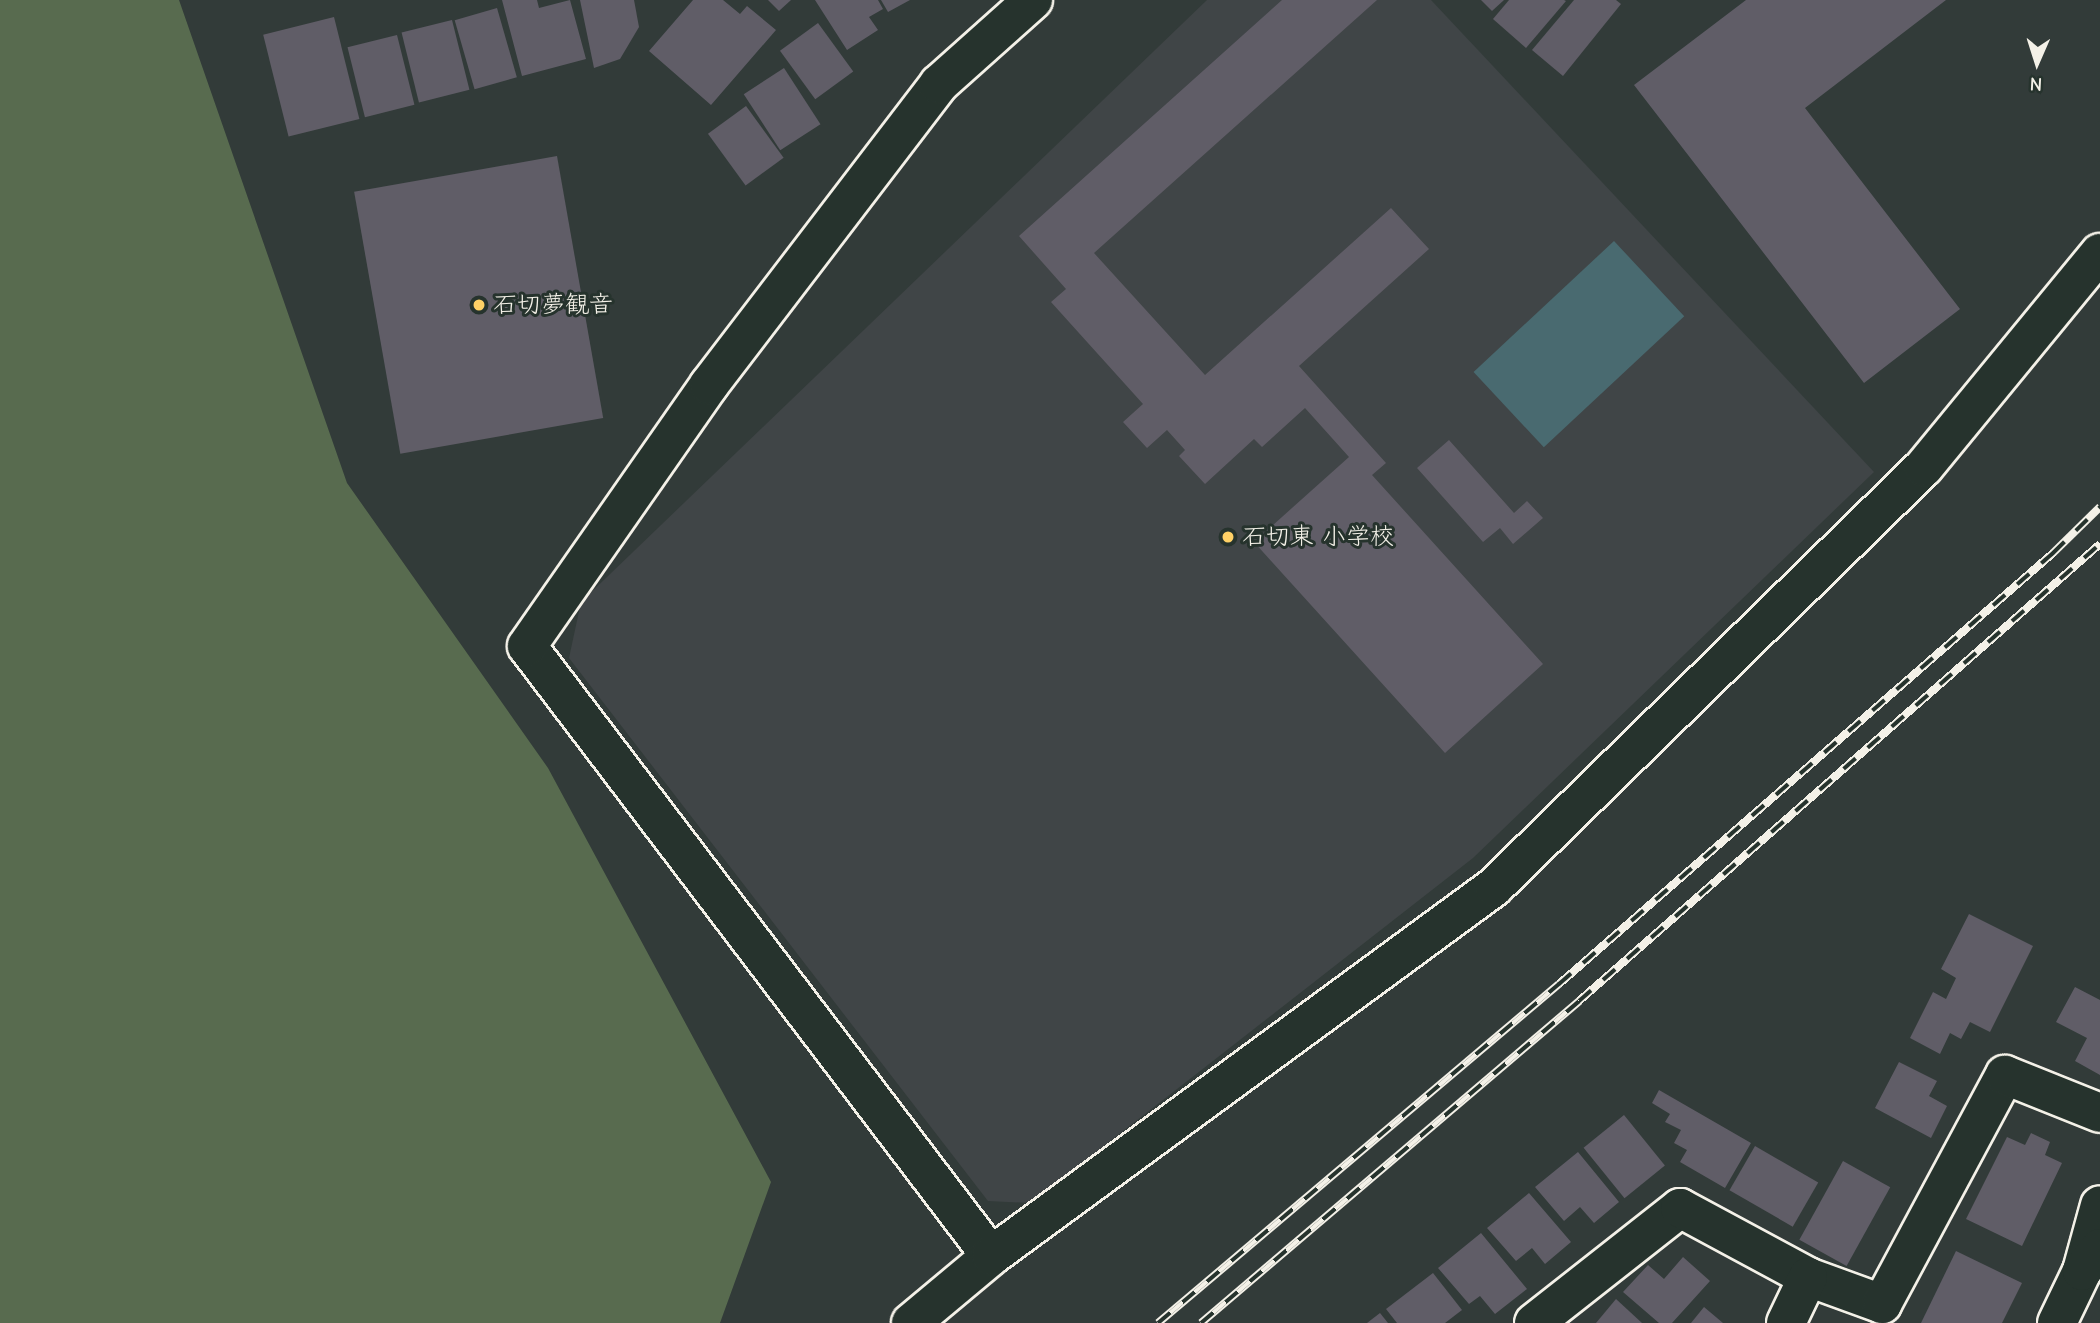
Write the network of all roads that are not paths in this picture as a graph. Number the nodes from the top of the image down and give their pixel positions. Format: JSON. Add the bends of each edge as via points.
{"nodes":[{"id":1,"x":1033,"y":0,"type":"edge"},
{"id":2,"x":2100,"y":253,"type":"edge"},
{"id":3,"x":2100,"y":1112,"type":"edge"},
{"id":4,"x":2100,"y":1205,"type":"edge"},
{"id":5,"x":991,"y":1256,"type":"junction"},
{"id":6,"x":2091,"y":1260,"type":"edge"},
{"id":7,"x":1808,"y":1277,"type":"junction"},
{"id":8,"x":911,"y":1323,"type":"edge"},
{"id":9,"x":1534,"y":1323,"type":"edge"},
{"id":10,"x":1786,"y":1323,"type":"edge"},
{"id":11,"x":2057,"y":1323,"type":"edge"}],
"edges":[{"from":1,"to":5,"type":"street","via":[[939,84],[709,385],[527,646]]},
{"from":2,"to":5,"type":"street","via":[[1924,467],[1494,887]]},
{"from":3,"to":7,"type":"street","via":[[2006,1075],[1882,1304]]},
{"from":4,"to":6,"type":"street"},
{"from":5,"to":8,"type":"street"},
{"from":6,"to":11,"type":"street"},
{"from":7,"to":9,"type":"street","via":[[1679,1208]]},
{"from":7,"to":10,"type":"street"}]}
